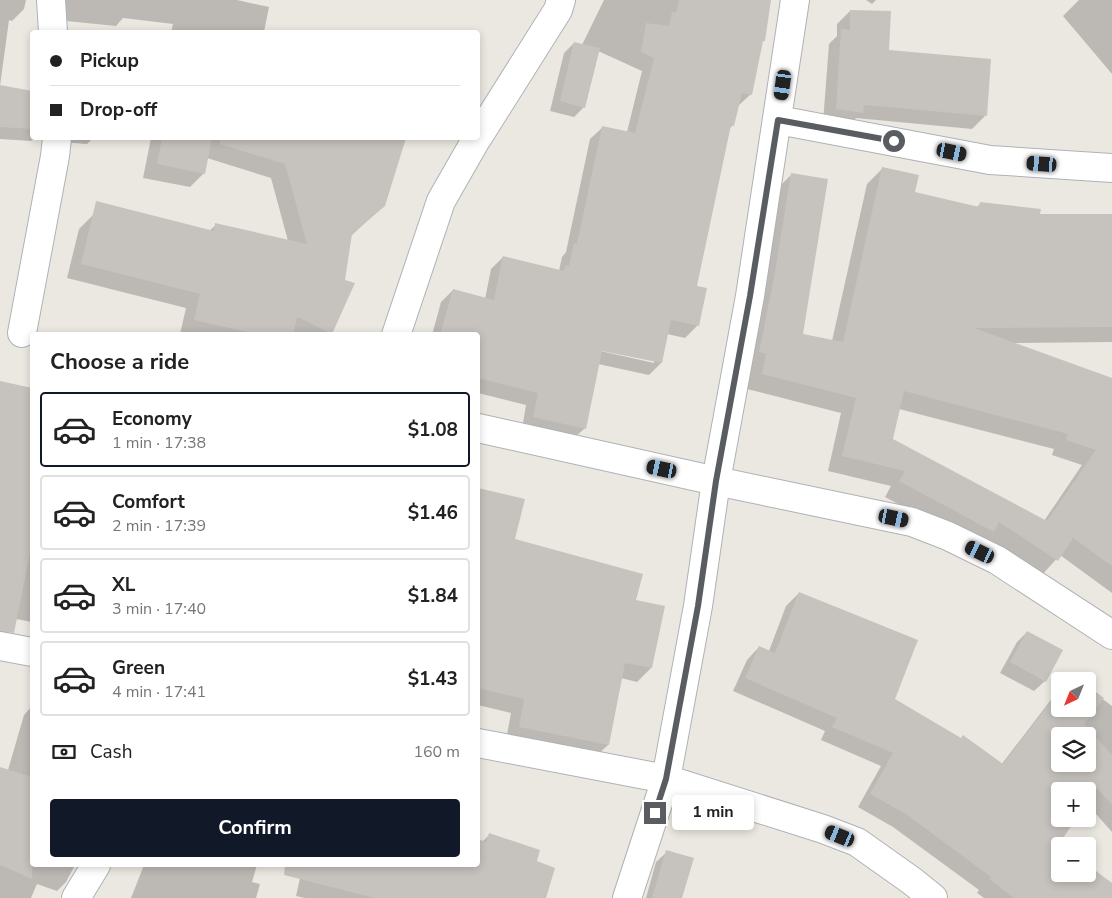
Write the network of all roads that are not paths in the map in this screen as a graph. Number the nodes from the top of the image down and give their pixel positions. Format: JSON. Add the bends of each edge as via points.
{"nodes":[{"id":1,"x":51,"y":0,"type":"edge"},
{"id":2,"x":561,"y":0,"type":"edge"},
{"id":3,"x":795,"y":0,"type":"edge"},
{"id":4,"x":53,"y":30,"type":"edge"},
{"id":5,"x":778,"y":120,"type":"junction"},
{"id":6,"x":480,"y":132,"type":"edge"},
{"id":7,"x":57,"y":140,"type":"edge"},
{"id":8,"x":475,"y":140,"type":"edge"},
{"id":9,"x":1112,"y":168,"type":"edge"},
{"id":10,"x":397,"y":332,"type":"edge"},
{"id":11,"x":18,"y":333,"type":"edge"},
{"id":12,"x":480,"y":428,"type":"edge"},
{"id":13,"x":716,"y":481,"type":"junction"},
{"id":14,"x":1112,"y":635,"type":"edge"},
{"id":15,"x":0,"y":646,"type":"edge"},
{"id":16,"x":30,"y":652,"type":"edge"},
{"id":17,"x":480,"y":743,"type":"edge"},
{"id":18,"x":666,"y":779,"type":"junction"},
{"id":19,"x":95,"y":867,"type":"edge"},
{"id":20,"x":76,"y":898,"type":"edge"},
{"id":21,"x":627,"y":898,"type":"edge"},
{"id":22,"x":933,"y":898,"type":"edge"}],
"edges":[{"from":1,"to":4,"type":"street"},
{"from":2,"to":6,"type":"street","via":[[558,10]]},
{"from":3,"to":5,"type":"street"},
{"from":5,"to":9,"type":"street","via":[[990,160]]},
{"from":5,"to":13,"type":"street"},
{"from":7,"to":11,"type":"street"},
{"from":8,"to":10,"type":"street","via":[[442,202]]},
{"from":12,"to":13,"type":"street"},
{"from":13,"to":14,"type":"street","via":[[912,522],[997,560]]},
{"from":13,"to":18,"type":"street","via":[[698,606]]},
{"from":15,"to":16,"type":"street"},
{"from":17,"to":18,"type":"street"},
{"from":18,"to":21,"type":"street"},
{"from":18,"to":22,"type":"street","via":[[857,842]]},
{"from":19,"to":20,"type":"street"}]}
